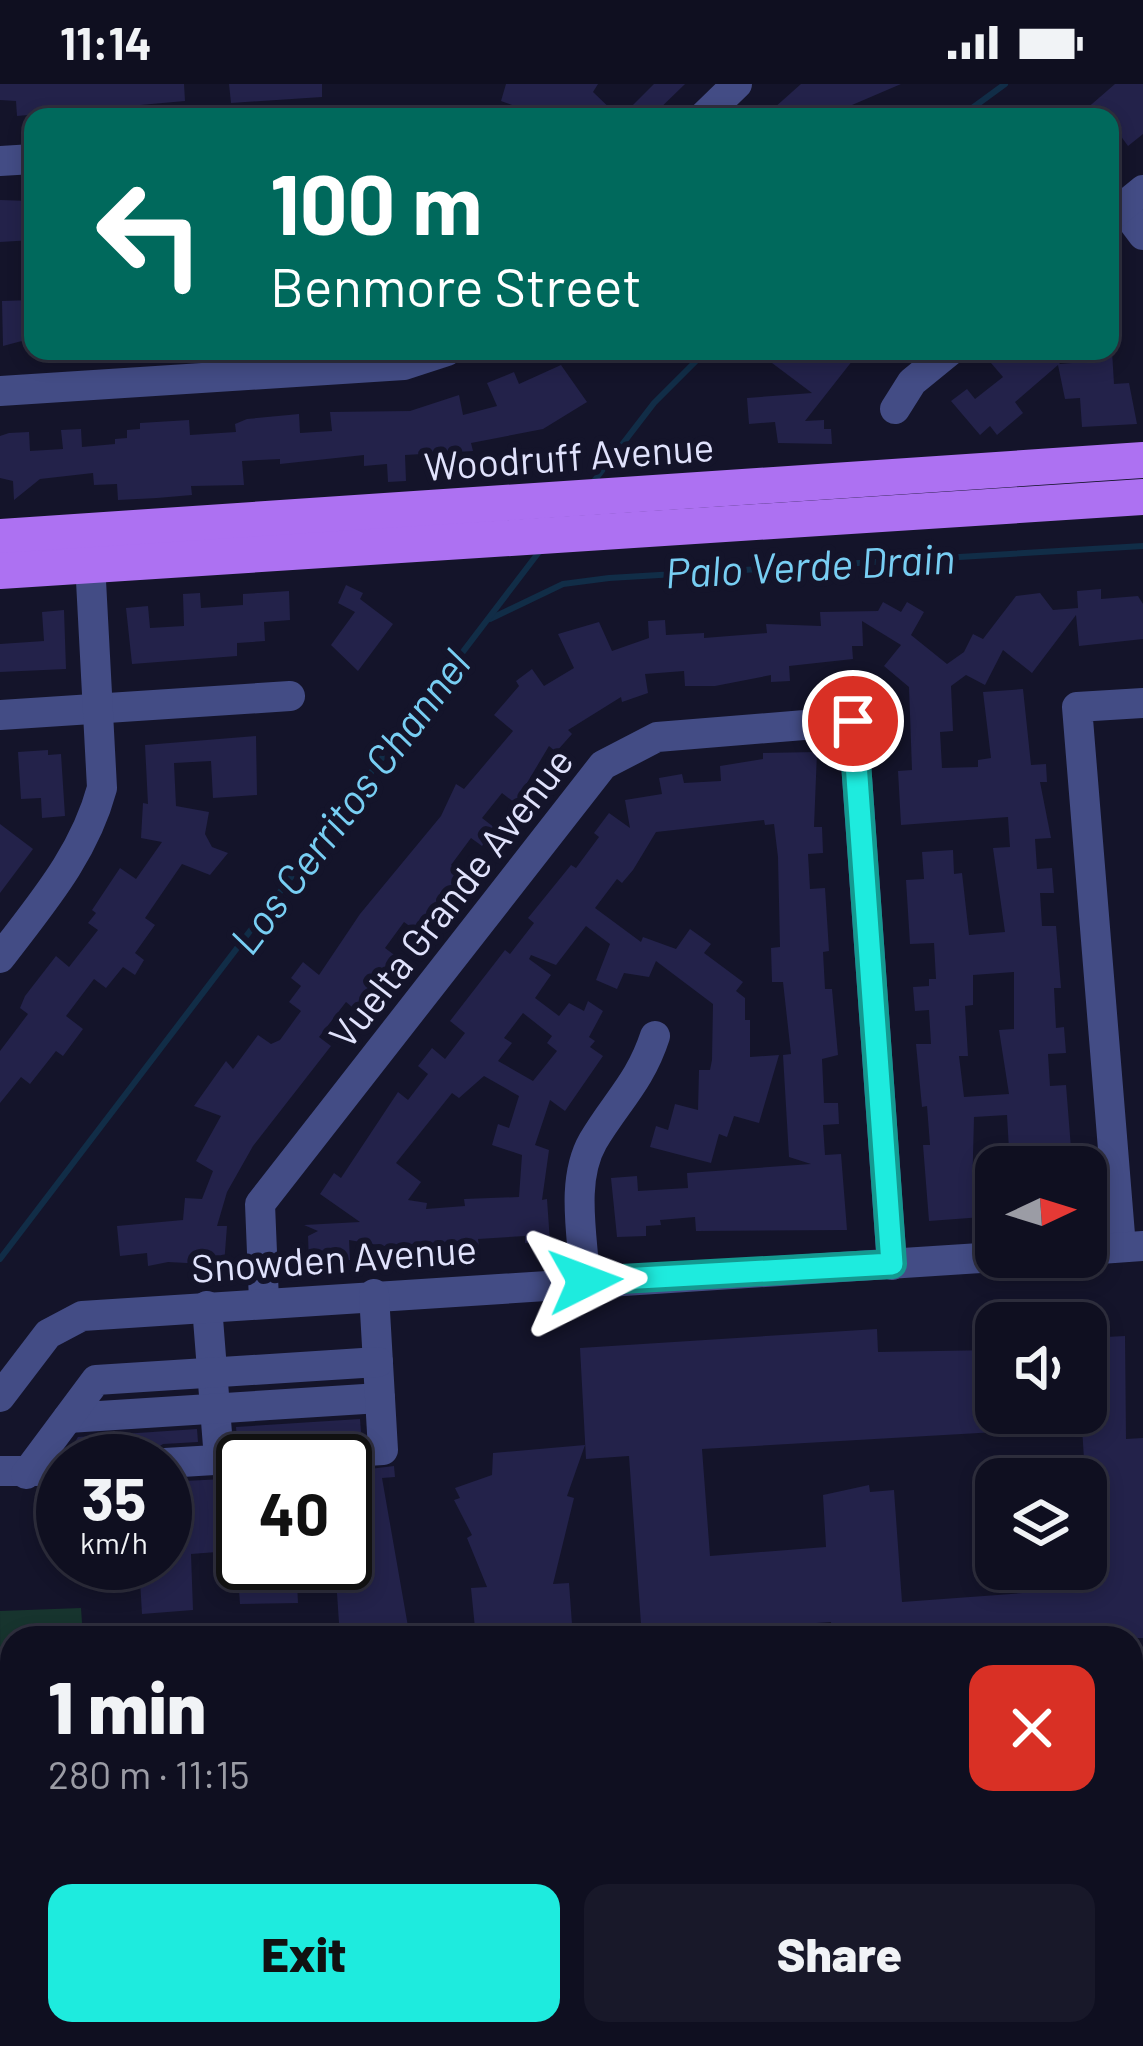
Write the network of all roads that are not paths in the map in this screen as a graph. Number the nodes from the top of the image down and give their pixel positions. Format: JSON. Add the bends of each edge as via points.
{"nodes":[{"id":1,"x":736,"y":84,"type":"edge"},
{"id":2,"x":712,"y":108,"type":"edge"},
{"id":3,"x":1125,"y":205,"type":"edge"},
{"id":4,"x":1143,"y":235,"type":"edge"},
{"id":5,"x":417,"y":360,"type":"edge"},
{"id":6,"x":939,"y":360,"type":"edge"},
{"id":7,"x":0,"y":391,"type":"edge"},
{"id":8,"x":895,"y":409,"type":"dead end"},
{"id":9,"x":1143,"y":460,"type":"edge"},
{"id":10,"x":1143,"y":497,"type":"edge"},
{"id":11,"x":0,"y":536,"type":"edge"},
{"id":12,"x":90,"y":548,"type":"junction"},
{"id":13,"x":0,"y":571,"type":"edge"},
{"id":14,"x":290,"y":696,"type":"dead end"},
{"id":15,"x":1143,"y":703,"type":"edge"},
{"id":16,"x":98,"y":708,"type":"junction"},
{"id":17,"x":0,"y":715,"type":"edge"},
{"id":18,"x":0,"y":958,"type":"edge"},
{"id":19,"x":655,"y":1036,"type":"dead end"},
{"id":20,"x":1132,"y":1247,"type":"edge"},
{"id":21,"x":975,"y":1258,"type":"edge"},
{"id":22,"x":892,"y":1264,"type":"junction"},
{"id":23,"x":585,"y":1281,"type":"junction"},
{"id":24,"x":374,"y":1294,"type":"junction"},
{"id":25,"x":264,"y":1301,"type":"junction"},
{"id":26,"x":207,"y":1306,"type":"junction"},
{"id":27,"x":378,"y":1362,"type":"junction"},
{"id":28,"x":212,"y":1373,"type":"junction"},
{"id":29,"x":0,"y":1397,"type":"edge"},
{"id":30,"x":380,"y":1398,"type":"junction"},
{"id":31,"x":215,"y":1408,"type":"junction"},
{"id":32,"x":68,"y":1418,"type":"junction"},
{"id":33,"x":217,"y":1434,"type":"edge"},
{"id":34,"x":372,"y":1451,"type":"edge"},
{"id":35,"x":13,"y":1473,"type":"edge"}],
"edges":[{"from":1,"to":2,"type":"street"},
{"from":3,"to":4,"type":"street"},
{"from":5,"to":7,"type":"street"},
{"from":6,"to":8,"type":"street"},
{"from":9,"to":12,"type":"main road","name":"Woodruff Avenue","via":[[504,503]]},
{"from":10,"to":12,"type":"main road","name":"Woodruff Avenue","via":[[482,539]]},
{"from":11,"to":12,"type":"main road","name":"Woodruff Avenue"},
{"from":12,"to":13,"type":"main road","name":"Woodruff Avenue"},
{"from":12,"to":16,"type":"street"},
{"from":14,"to":16,"type":"street"},
{"from":15,"to":20,"type":"street","via":[[1077,707]]},
{"from":16,"to":17,"type":"street"},
{"from":16,"to":18,"type":"street","via":[[102,788],[92,825]]},
{"from":19,"to":23,"type":"street","via":[[643,1074],[584,1162]]},
{"from":21,"to":22,"type":"street","name":"Snowden Avenue"},
{"from":22,"to":23,"type":"street","name":"Snowden Avenue"},
{"from":22,"to":25,"type":"street","name":"Vuelta Grande Avenue","via":[[853,721],[657,736],[603,765],[260,1204]]},
{"from":23,"to":24,"type":"street","name":"Snowden Avenue"},
{"from":24,"to":25,"type":"street","name":"Snowden Avenue"},
{"from":24,"to":27,"type":"street"},
{"from":25,"to":26,"type":"street","name":"Snowden Avenue"},
{"from":26,"to":28,"type":"street"},
{"from":26,"to":29,"type":"street","name":"Snowden Avenue","via":[[82,1316],[48,1334]]},
{"from":27,"to":28,"type":"street"},
{"from":27,"to":30,"type":"street"},
{"from":28,"to":31,"type":"street"},
{"from":28,"to":32,"type":"street","via":[[96,1380]]},
{"from":30,"to":31,"type":"street"},
{"from":30,"to":34,"type":"street","via":[[383,1450]]},
{"from":31,"to":32,"type":"street"},
{"from":31,"to":33,"type":"street"},
{"from":32,"to":35,"type":"street"}]}
